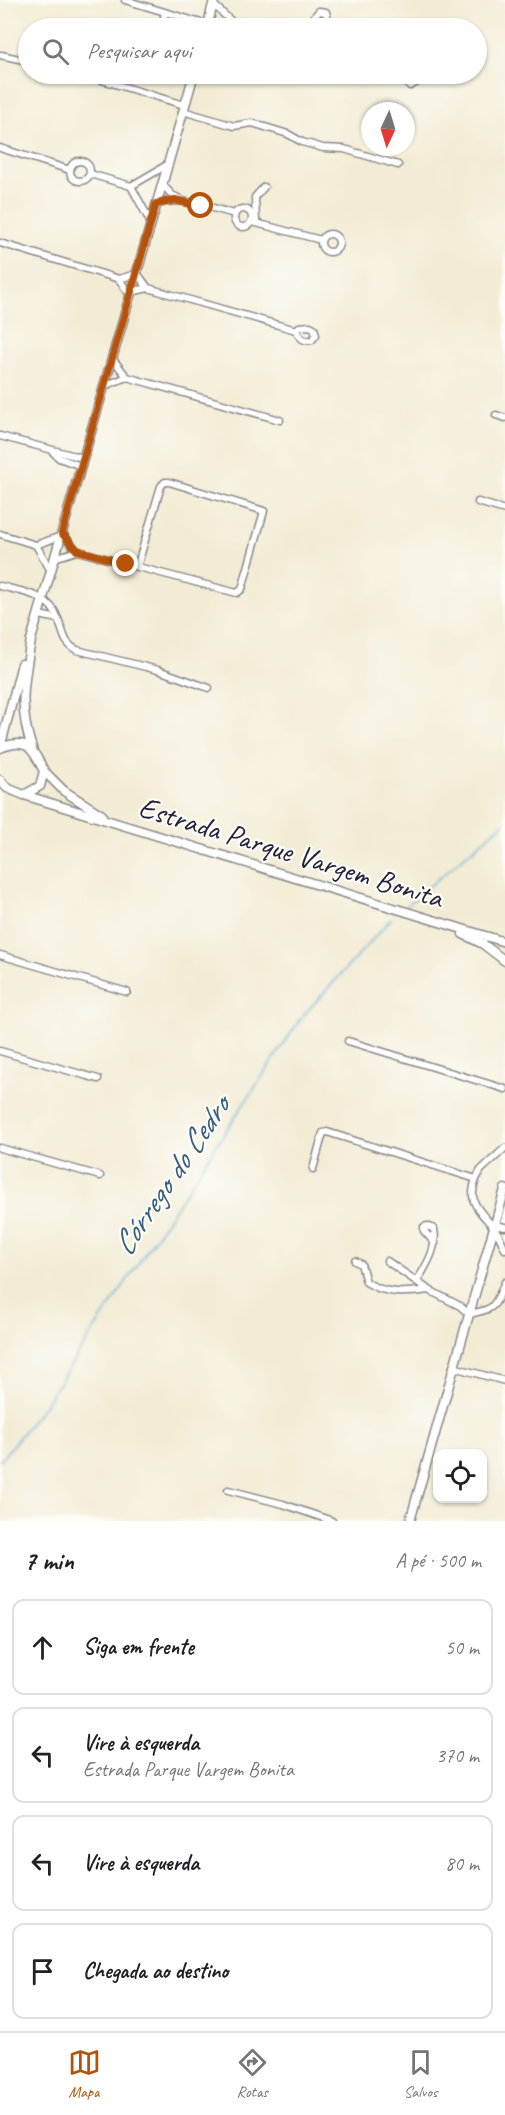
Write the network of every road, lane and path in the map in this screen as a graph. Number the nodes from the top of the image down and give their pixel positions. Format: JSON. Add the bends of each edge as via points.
{"nodes":[{"id":1,"x":125,"y":0,"type":"edge"},
{"id":2,"x":214,"y":2,"type":"edge"},
{"id":3,"x":165,"y":13,"type":"junction"},
{"id":4,"x":164,"y":18,"type":"edge"},
{"id":5,"x":180,"y":18,"type":"edge"},
{"id":6,"x":210,"y":18,"type":"edge"},
{"id":7,"x":228,"y":18,"type":"edge"},
{"id":8,"x":1,"y":55,"type":"edge"},
{"id":9,"x":18,"y":59,"type":"edge"},
{"id":10,"x":112,"y":84,"type":"edge"},
{"id":11,"x":191,"y":84,"type":"edge"},
{"id":12,"x":184,"y":108,"type":"junction"},
{"id":13,"x":0,"y":148,"type":"edge"},
{"id":14,"x":167,"y":165,"type":"junction"},
{"id":15,"x":398,"y":165,"type":"dead end"},
{"id":16,"x":70,"y":170,"type":"junction"},
{"id":17,"x":90,"y":174,"type":"junction"},
{"id":18,"x":162,"y":183,"type":"junction"},
{"id":19,"x":131,"y":186,"type":"junction"},
{"id":20,"x":264,"y":187,"type":"dead end"},
{"id":21,"x":184,"y":201,"type":"junction"},
{"id":22,"x":156,"y":204,"type":"junction"},
{"id":23,"x":235,"y":214,"type":"junction"},
{"id":24,"x":151,"y":223,"type":"junction"},
{"id":25,"x":254,"y":223,"type":"junction"},
{"id":26,"x":321,"y":240,"type":"dead end"},
{"id":27,"x":0,"y":243,"type":"edge"},
{"id":28,"x":136,"y":274,"type":"junction"},
{"id":29,"x":120,"y":279,"type":"junction"},
{"id":30,"x":148,"y":288,"type":"junction"},
{"id":31,"x":130,"y":294,"type":"junction"},
{"id":32,"x":296,"y":330,"type":"dead end"},
{"id":33,"x":112,"y":358,"type":"junction"},
{"id":34,"x":127,"y":377,"type":"junction"},
{"id":35,"x":104,"y":386,"type":"junction"},
{"id":36,"x":496,"y":415,"type":"dead end"},
{"id":37,"x":505,"y":418,"type":"edge"},
{"id":38,"x":280,"y":420,"type":"dead end"},
{"id":39,"x":0,"y":436,"type":"edge"},
{"id":40,"x":82,"y":462,"type":"junction"},
{"id":41,"x":478,"y":502,"type":"dead end"},
{"id":42,"x":505,"y":510,"type":"edge"},
{"id":43,"x":0,"y":534,"type":"edge"},
{"id":44,"x":61,"y":535,"type":"junction"},
{"id":45,"x":36,"y":545,"type":"junction"},
{"id":46,"x":77,"y":550,"type":"junction"},
{"id":47,"x":54,"y":558,"type":"junction"},
{"id":48,"x":137,"y":567,"type":"junction"},
{"id":49,"x":51,"y":571,"type":"junction"},
{"id":50,"x":0,"y":586,"type":"edge"},
{"id":51,"x":43,"y":598,"type":"junction"},
{"id":52,"x":39,"y":615,"type":"junction"},
{"id":53,"x":58,"y":619,"type":"junction"},
{"id":54,"x":31,"y":640,"type":"junction"},
{"id":55,"x":209,"y":688,"type":"dead end"},
{"id":56,"x":1,"y":743,"type":"edge"},
{"id":57,"x":32,"y":748,"type":"junction"},
{"id":58,"x":45,"y":771,"type":"junction"},
{"id":59,"x":0,"y":780,"type":"edge"},
{"id":60,"x":12,"y":790,"type":"junction"},
{"id":61,"x":0,"y":793,"type":"edge"},
{"id":62,"x":24,"y":795,"type":"junction"},
{"id":63,"x":118,"y":824,"type":"junction"},
{"id":64,"x":449,"y":927,"type":"junction"},
{"id":65,"x":505,"y":942,"type":"edge"},
{"id":66,"x":0,"y":955,"type":"edge"},
{"id":67,"x":505,"y":961,"type":"edge"},
{"id":68,"x":128,"y":992,"type":"dead end"},
{"id":69,"x":348,"y":1041,"type":"dead end"},
{"id":70,"x":0,"y":1051,"type":"edge"},
{"id":71,"x":98,"y":1079,"type":"dead end"},
{"id":72,"x":505,"y":1089,"type":"edge"},
{"id":73,"x":0,"y":1148,"type":"edge"},
{"id":74,"x":505,"y":1148,"type":"edge"},
{"id":75,"x":313,"y":1169,"type":"dead end"},
{"id":76,"x":100,"y":1176,"type":"dead end"},
{"id":77,"x":476,"y":1179,"type":"junction"},
{"id":78,"x":505,"y":1189,"type":"edge"},
{"id":79,"x":495,"y":1226,"type":"junction"},
{"id":80,"x":505,"y":1227,"type":"edge"},
{"id":81,"x":435,"y":1243,"type":"dead end"},
{"id":82,"x":505,"y":1249,"type":"edge"},
{"id":83,"x":355,"y":1261,"type":"dead end"},
{"id":84,"x":387,"y":1261,"type":"dead end"},
{"id":85,"x":417,"y":1281,"type":"junction"},
{"id":86,"x":505,"y":1282,"type":"edge"},
{"id":87,"x":429,"y":1290,"type":"junction"},
{"id":88,"x":469,"y":1314,"type":"junction"},
{"id":89,"x":453,"y":1367,"type":"junction"},
{"id":90,"x":505,"y":1381,"type":"edge"},
{"id":91,"x":228,"y":1490,"type":"dead end"},
{"id":92,"x":332,"y":1521,"type":"edge"},
{"id":93,"x":410,"y":1521,"type":"edge"}],
"edges":[{"from":1,"to":3,"type":"street"},
{"from":2,"to":6,"type":"main road"},
{"from":2,"to":7,"type":"street"},
{"from":3,"to":4,"type":"street"},
{"from":3,"to":5,"type":"street"},
{"from":8,"to":9,"type":"street"},
{"from":10,"to":12,"type":"street"},
{"from":11,"to":12,"type":"main road"},
{"from":12,"to":14,"type":"main road"},
{"from":12,"to":15,"type":"street","via":[[234,126],[252,123],[302,142]]},
{"from":13,"to":16,"type":"street"},
{"from":14,"to":18,"type":"main road"},
{"from":14,"to":19,"type":"street"},
{"from":16,"to":17,"type":"street","via":[[75,180],[87,179]]},
{"from":16,"to":17,"type":"street","via":[[76,161],[82,160],[91,168]]},
{"from":17,"to":19,"type":"street"},
{"from":18,"to":21,"type":"street"},
{"from":18,"to":22,"type":"main road"},
{"from":19,"to":24,"type":"street"},
{"from":20,"to":25,"type":"street","via":[[255,198]]},
{"from":21,"to":22,"type":"street"},
{"from":21,"to":23,"type":"street"},
{"from":22,"to":24,"type":"main road"},
{"from":23,"to":25,"type":"street","via":[[244,209],[250,212]]},
{"from":23,"to":25,"type":"street","via":[[234,220],[242,228]]},
{"from":24,"to":28,"type":"main road"},
{"from":25,"to":26,"type":"street"},
{"from":27,"to":29,"type":"street"},
{"from":28,"to":29,"type":"street"},
{"from":28,"to":30,"type":"street"},
{"from":28,"to":31,"type":"main road"},
{"from":29,"to":31,"type":"street"},
{"from":30,"to":31,"type":"street"},
{"from":30,"to":32,"type":"street"},
{"from":31,"to":33,"type":"main road"},
{"from":33,"to":34,"type":"street"},
{"from":33,"to":35,"type":"main road"},
{"from":34,"to":35,"type":"street"},
{"from":34,"to":38,"type":"street"},
{"from":35,"to":40,"type":"main road"},
{"from":36,"to":37,"type":"street"},
{"from":39,"to":40,"type":"street","via":[[62,452]]},
{"from":40,"to":44,"type":"main road"},
{"from":41,"to":42,"type":"street"},
{"from":43,"to":45,"type":"street"},
{"from":44,"to":45,"type":"street"},
{"from":44,"to":46,"type":"street"},
{"from":44,"to":47,"type":"main road"},
{"from":45,"to":49,"type":"street"},
{"from":46,"to":47,"type":"street"},
{"from":46,"to":48,"type":"street"},
{"from":47,"to":49,"type":"main road"},
{"from":48,"to":48,"type":"street","via":[[239,592],[264,511],[165,482]]},
{"from":49,"to":51,"type":"main road"},
{"from":50,"to":51,"type":"street"},
{"from":51,"to":52,"type":"main road"},
{"from":51,"to":53,"type":"street"},
{"from":52,"to":53,"type":"street"},
{"from":52,"to":54,"type":"main road"},
{"from":53,"to":55,"type":"street","via":[[66,642],[76,650],[158,670]]},
{"from":54,"to":56,"type":"main road"},
{"from":54,"to":57,"type":"main road","via":[[23,704]]},
{"from":56,"to":57,"type":"main road"},
{"from":57,"to":58,"type":"main road","name":"Estrada Parque Vargem Bonita"},
{"from":58,"to":62,"type":"main road","via":[[40,786]]},
{"from":58,"to":63,"type":"main road","name":"Estrada Parque Vargem Bonita","via":[[64,791]]},
{"from":59,"to":60,"type":"main road","name":"Estrada Parque Vargem Bonita"},
{"from":60,"to":61,"type":"main road"},
{"from":60,"to":62,"type":"main road","name":"Estrada Parque Vargem Bonita"},
{"from":62,"to":63,"type":"main road","name":"Estrada Parque Vargem Bonita"},
{"from":63,"to":64,"type":"main road","name":"Estrada Parque Vargem Bonita"},
{"from":64,"to":65,"type":"main road","name":"Estrada Parque Vargem Bonita"},
{"from":64,"to":67,"type":"main road","name":"Estrada Parque Vargem Bonita","via":[[483,944]]},
{"from":66,"to":68,"type":"street"},
{"from":69,"to":72,"type":"street"},
{"from":70,"to":71,"type":"street"},
{"from":73,"to":76,"type":"street"},
{"from":74,"to":77,"type":"street"},
{"from":75,"to":77,"type":"street","via":[[320,1140],[327,1132]]},
{"from":77,"to":79,"type":"street","via":[[472,1200]]},
{"from":78,"to":79,"type":"main road"},
{"from":79,"to":80,"type":"street"},
{"from":79,"to":82,"type":"street"},
{"from":79,"to":88,"type":"main road"},
{"from":81,"to":85,"type":"street"},
{"from":83,"to":87,"type":"street","via":[[361,1264],[366,1282],[374,1287],[399,1293]]},
{"from":84,"to":85,"type":"street"},
{"from":85,"to":87,"type":"street"},
{"from":86,"to":88,"type":"street","via":[[489,1310]]},
{"from":87,"to":88,"type":"street"},
{"from":88,"to":89,"type":"main road"},
{"from":89,"to":90,"type":"street"},
{"from":89,"to":93,"type":"main road"},
{"from":91,"to":92,"type":"street"}]}
